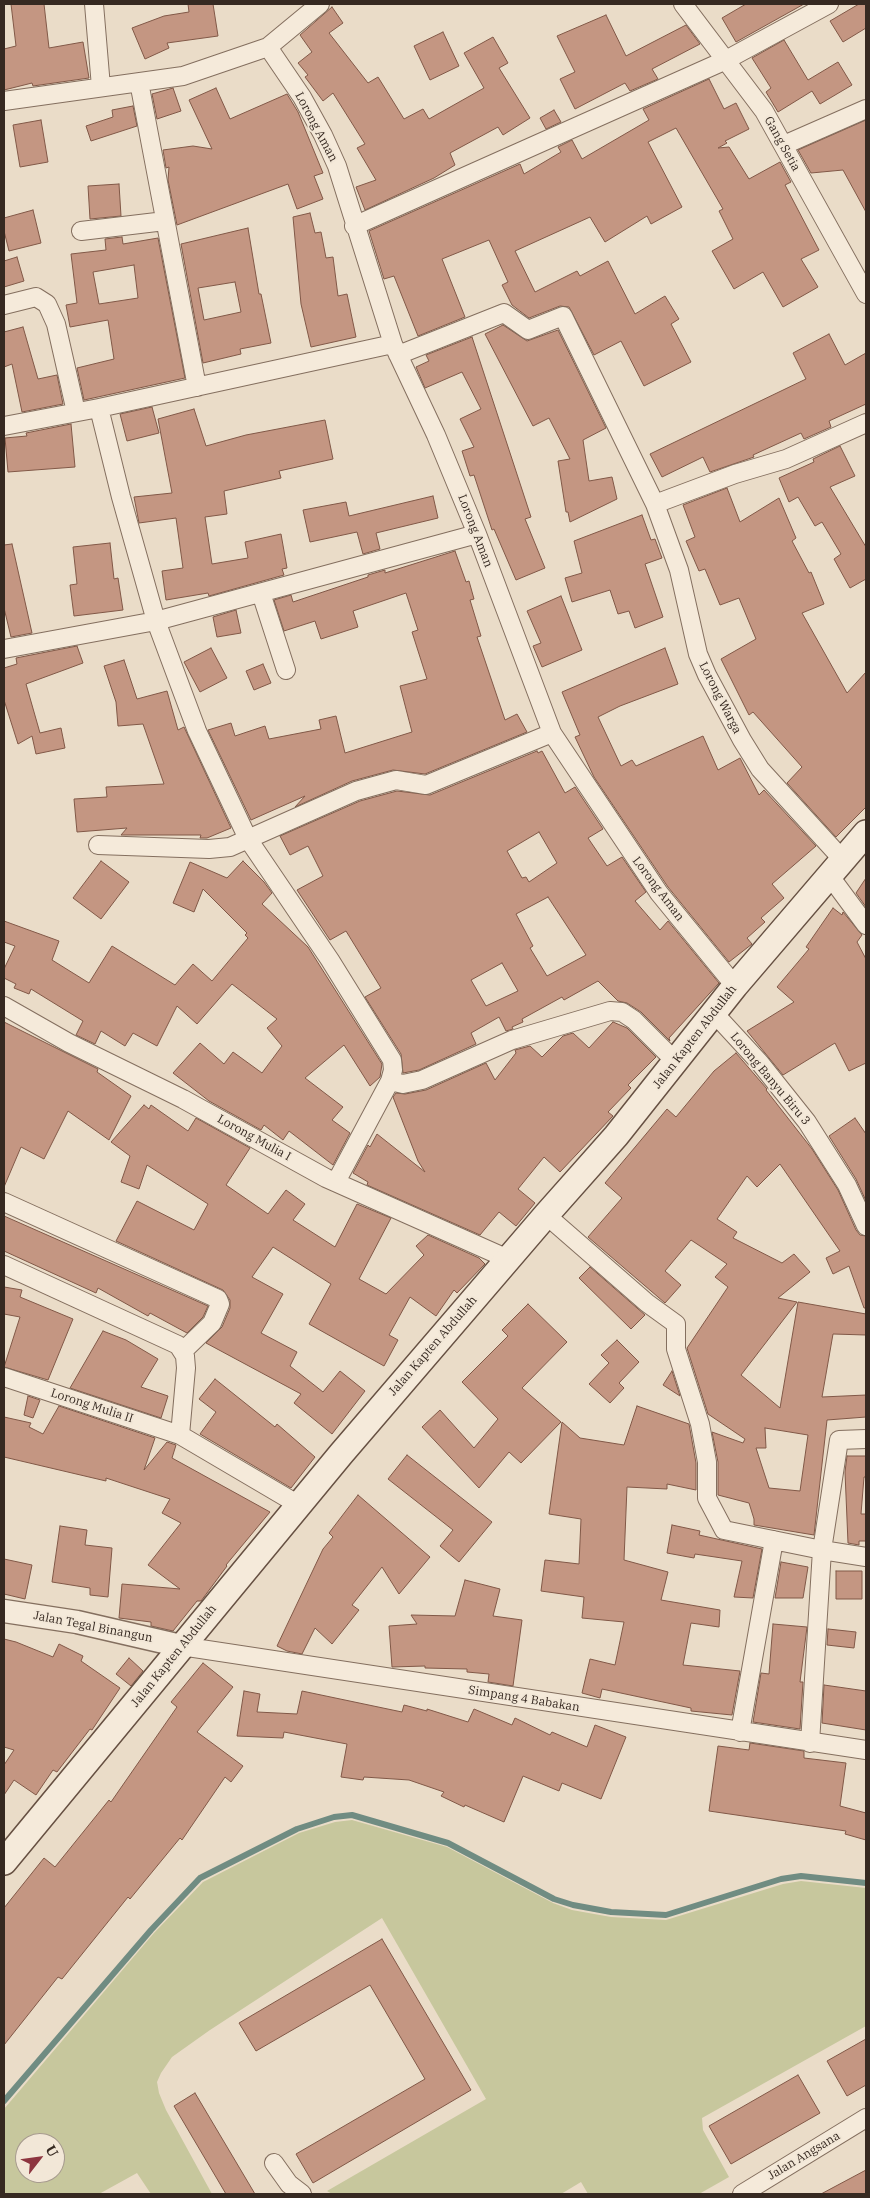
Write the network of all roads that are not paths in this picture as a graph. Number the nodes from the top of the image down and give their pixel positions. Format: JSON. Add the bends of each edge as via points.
{"nodes":[{"id":1,"x":94,"y":4,"type":"edge"},
{"id":2,"x":320,"y":4,"type":"edge"},
{"id":3,"x":683,"y":4,"type":"edge"},
{"id":4,"x":825,"y":5,"type":"edge"},
{"id":5,"x":268,"y":47,"type":"junction"},
{"id":6,"x":726,"y":60,"type":"junction"},
{"id":7,"x":139,"y":82,"type":"junction"},
{"id":8,"x":101,"y":87,"type":"junction"},
{"id":9,"x":4,"y":101,"type":"edge"},
{"id":10,"x":866,"y":109,"type":"edge"},
{"id":11,"x":784,"y":145,"type":"junction"},
{"id":12,"x":165,"y":221,"type":"junction"},
{"id":13,"x":354,"y":226,"type":"junction"},
{"id":14,"x":81,"y":231,"type":"dead end"},
{"id":15,"x":866,"y":294,"type":"edge"},
{"id":16,"x":4,"y":305,"type":"edge"},
{"id":17,"x":396,"y":349,"type":"junction"},
{"id":18,"x":197,"y":387,"type":"junction"},
{"id":19,"x":100,"y":408,"type":"junction"},
{"id":20,"x":76,"y":412,"type":"junction"},
{"id":21,"x":866,"y":423,"type":"edge"},
{"id":22,"x":4,"y":426,"type":"edge"},
{"id":23,"x":655,"y":504,"type":"junction"},
{"id":24,"x":477,"y":534,"type":"junction"},
{"id":25,"x":261,"y":593,"type":"junction"},
{"id":26,"x":156,"y":621,"type":"junction"},
{"id":27,"x":4,"y":650,"type":"edge"},
{"id":28,"x":286,"y":670,"type":"dead end"},
{"id":29,"x":552,"y":733,"type":"junction"},
{"id":30,"x":866,"y":833,"type":"edge"},
{"id":31,"x":248,"y":839,"type":"junction"},
{"id":32,"x":98,"y":845,"type":"dead end"},
{"id":33,"x":836,"y":867,"type":"junction"},
{"id":34,"x":866,"y":925,"type":"edge"},
{"id":35,"x":735,"y":986,"type":"junction"},
{"id":36,"x":4,"y":1006,"type":"edge"},
{"id":37,"x":713,"y":1012,"type":"junction"},
{"id":38,"x":676,"y":1062,"type":"junction"},
{"id":39,"x":390,"y":1081,"type":"junction"},
{"id":40,"x":336,"y":1182,"type":"junction"},
{"id":41,"x":4,"y":1202,"type":"edge"},
{"id":42,"x":546,"y":1214,"type":"junction"},
{"id":43,"x":866,"y":1226,"type":"edge"},
{"id":44,"x":508,"y":1259,"type":"junction"},
{"id":45,"x":4,"y":1265,"type":"edge"},
{"id":46,"x":183,"y":1351,"type":"junction"},
{"id":47,"x":4,"y":1377,"type":"edge"},
{"id":48,"x":180,"y":1435,"type":"junction"},
{"id":49,"x":866,"y":1439,"type":"edge"},
{"id":50,"x":299,"y":1505,"type":"junction"},
{"id":51,"x":774,"y":1540,"type":"junction"},
{"id":52,"x":822,"y":1550,"type":"junction"},
{"id":53,"x":866,"y":1556,"type":"edge"},
{"id":54,"x":4,"y":1611,"type":"edge"},
{"id":55,"x":181,"y":1646,"type":"junction"},
{"id":56,"x":740,"y":1732,"type":"junction"},
{"id":57,"x":810,"y":1743,"type":"junction"},
{"id":58,"x":866,"y":1750,"type":"edge"},
{"id":59,"x":4,"y":1862,"type":"edge"},
{"id":60,"x":866,"y":2118,"type":"edge"},
{"id":61,"x":274,"y":2163,"type":"dead end"},
{"id":62,"x":302,"y":2194,"type":"edge"},
{"id":63,"x":742,"y":2194,"type":"edge"}],
"edges":[{"from":1,"to":8,"type":"street"},
{"from":2,"to":5,"type":"street"},
{"from":3,"to":6,"type":"street","name":"Gang Setia"},
{"from":4,"to":6,"type":"street"},
{"from":5,"to":7,"type":"street","via":[[183,76]]},
{"from":5,"to":13,"type":"street","name":"Lorong Aman","via":[[324,135],[337,166]]},
{"from":6,"to":11,"type":"street","name":"Gang Setia","via":[[764,111]]},
{"from":6,"to":13,"type":"street"},
{"from":7,"to":8,"type":"street"},
{"from":7,"to":12,"type":"street"},
{"from":8,"to":9,"type":"street"},
{"from":10,"to":11,"type":"street"},
{"from":11,"to":15,"type":"street","name":"Gang Setia"},
{"from":12,"to":14,"type":"street"},
{"from":12,"to":18,"type":"street"},
{"from":13,"to":17,"type":"street","name":"Lorong Aman"},
{"from":16,"to":20,"type":"street","via":[[36,297],[47,304],[56,324]]},
{"from":17,"to":18,"type":"street"},
{"from":17,"to":23,"type":"street","name":"Lorong Warga","via":[[504,312],[528,330],[563,316]]},
{"from":17,"to":24,"type":"street","name":"Lorong Aman"},
{"from":18,"to":19,"type":"street"},
{"from":19,"to":20,"type":"street"},
{"from":19,"to":26,"type":"street"},
{"from":20,"to":22,"type":"street"},
{"from":21,"to":23,"type":"street","via":[[786,459]]},
{"from":23,"to":33,"type":"street","name":"Lorong Warga","via":[[679,570],[698,654],[760,769]]},
{"from":24,"to":25,"type":"street"},
{"from":24,"to":29,"type":"street","name":"Lorong Aman"},
{"from":25,"to":26,"type":"street"},
{"from":25,"to":28,"type":"street"},
{"from":26,"to":27,"type":"street"},
{"from":26,"to":31,"type":"street","via":[[197,731]]},
{"from":29,"to":31,"type":"street","via":[[426,785],[396,780],[356,791]]},
{"from":29,"to":35,"type":"street","name":"Lorong Aman","via":[[659,893]]},
{"from":30,"to":33,"type":"main road","name":"Jalan Kapten Abdullah"},
{"from":31,"to":32,"type":"street","via":[[223,849]]},
{"from":31,"to":39,"type":"street","via":[[330,960],[392,1060]]},
{"from":33,"to":34,"type":"street","name":"Lorong Warga"},
{"from":33,"to":35,"type":"main road","name":"Jalan Kapten Abdullah"},
{"from":35,"to":37,"type":"main road","name":"Jalan Kapten Abdullah"},
{"from":36,"to":40,"type":"street","name":"Lorong Mulia I"},
{"from":37,"to":38,"type":"main road","name":"Jalan Kapten Abdullah"},
{"from":37,"to":43,"type":"street","name":"Lorong Banyu Biru 3","via":[[760,1063],[807,1122],[847,1185]]},
{"from":38,"to":39,"type":"street","via":[[634,1020],[622,1012],[610,1011],[512,1040],[422,1080],[403,1084]]},
{"from":38,"to":42,"type":"main road","name":"Jalan Kapten Abdullah"},
{"from":39,"to":40,"type":"street"},
{"from":40,"to":44,"type":"street","name":"Lorong Mulia I"},
{"from":41,"to":46,"type":"street","via":[[218,1299],[220,1304],[212,1323]]},
{"from":42,"to":44,"type":"main road","name":"Jalan Kapten Abdullah"},
{"from":42,"to":51,"type":"street","via":[[646,1303],[676,1324],[676,1349],[693,1395],[707,1462],[707,1498],[724,1530]]},
{"from":44,"to":50,"type":"main road","name":"Jalan Kapten Abdullah"},
{"from":45,"to":46,"type":"street","via":[[174,1343]]},
{"from":46,"to":48,"type":"street","via":[[186,1368]]},
{"from":47,"to":48,"type":"street","name":"Lorong Mulia II"},
{"from":48,"to":50,"type":"street","name":"Lorong Mulia II"},
{"from":49,"to":52,"type":"street","via":[[839,1440]]},
{"from":50,"to":55,"type":"main road","name":"Jalan Kapten Abdullah"},
{"from":51,"to":52,"type":"street"},
{"from":51,"to":56,"type":"street"},
{"from":52,"to":53,"type":"street"},
{"from":52,"to":57,"type":"street"},
{"from":54,"to":55,"type":"street","name":"Jalan Tegal Binangun","via":[[77,1622]]},
{"from":55,"to":56,"type":"street","name":"Simpang 4 Babakan"},
{"from":55,"to":59,"type":"main road","name":"Jalan Kapten Abdullah"},
{"from":56,"to":57,"type":"street","name":"Simpang 4 Babakan"},
{"from":57,"to":58,"type":"street","name":"Simpang 4 Babakan"},
{"from":60,"to":63,"type":"street","name":"Jalan Angsana"},
{"from":61,"to":62,"type":"street","via":[[288,2184]]}]}
